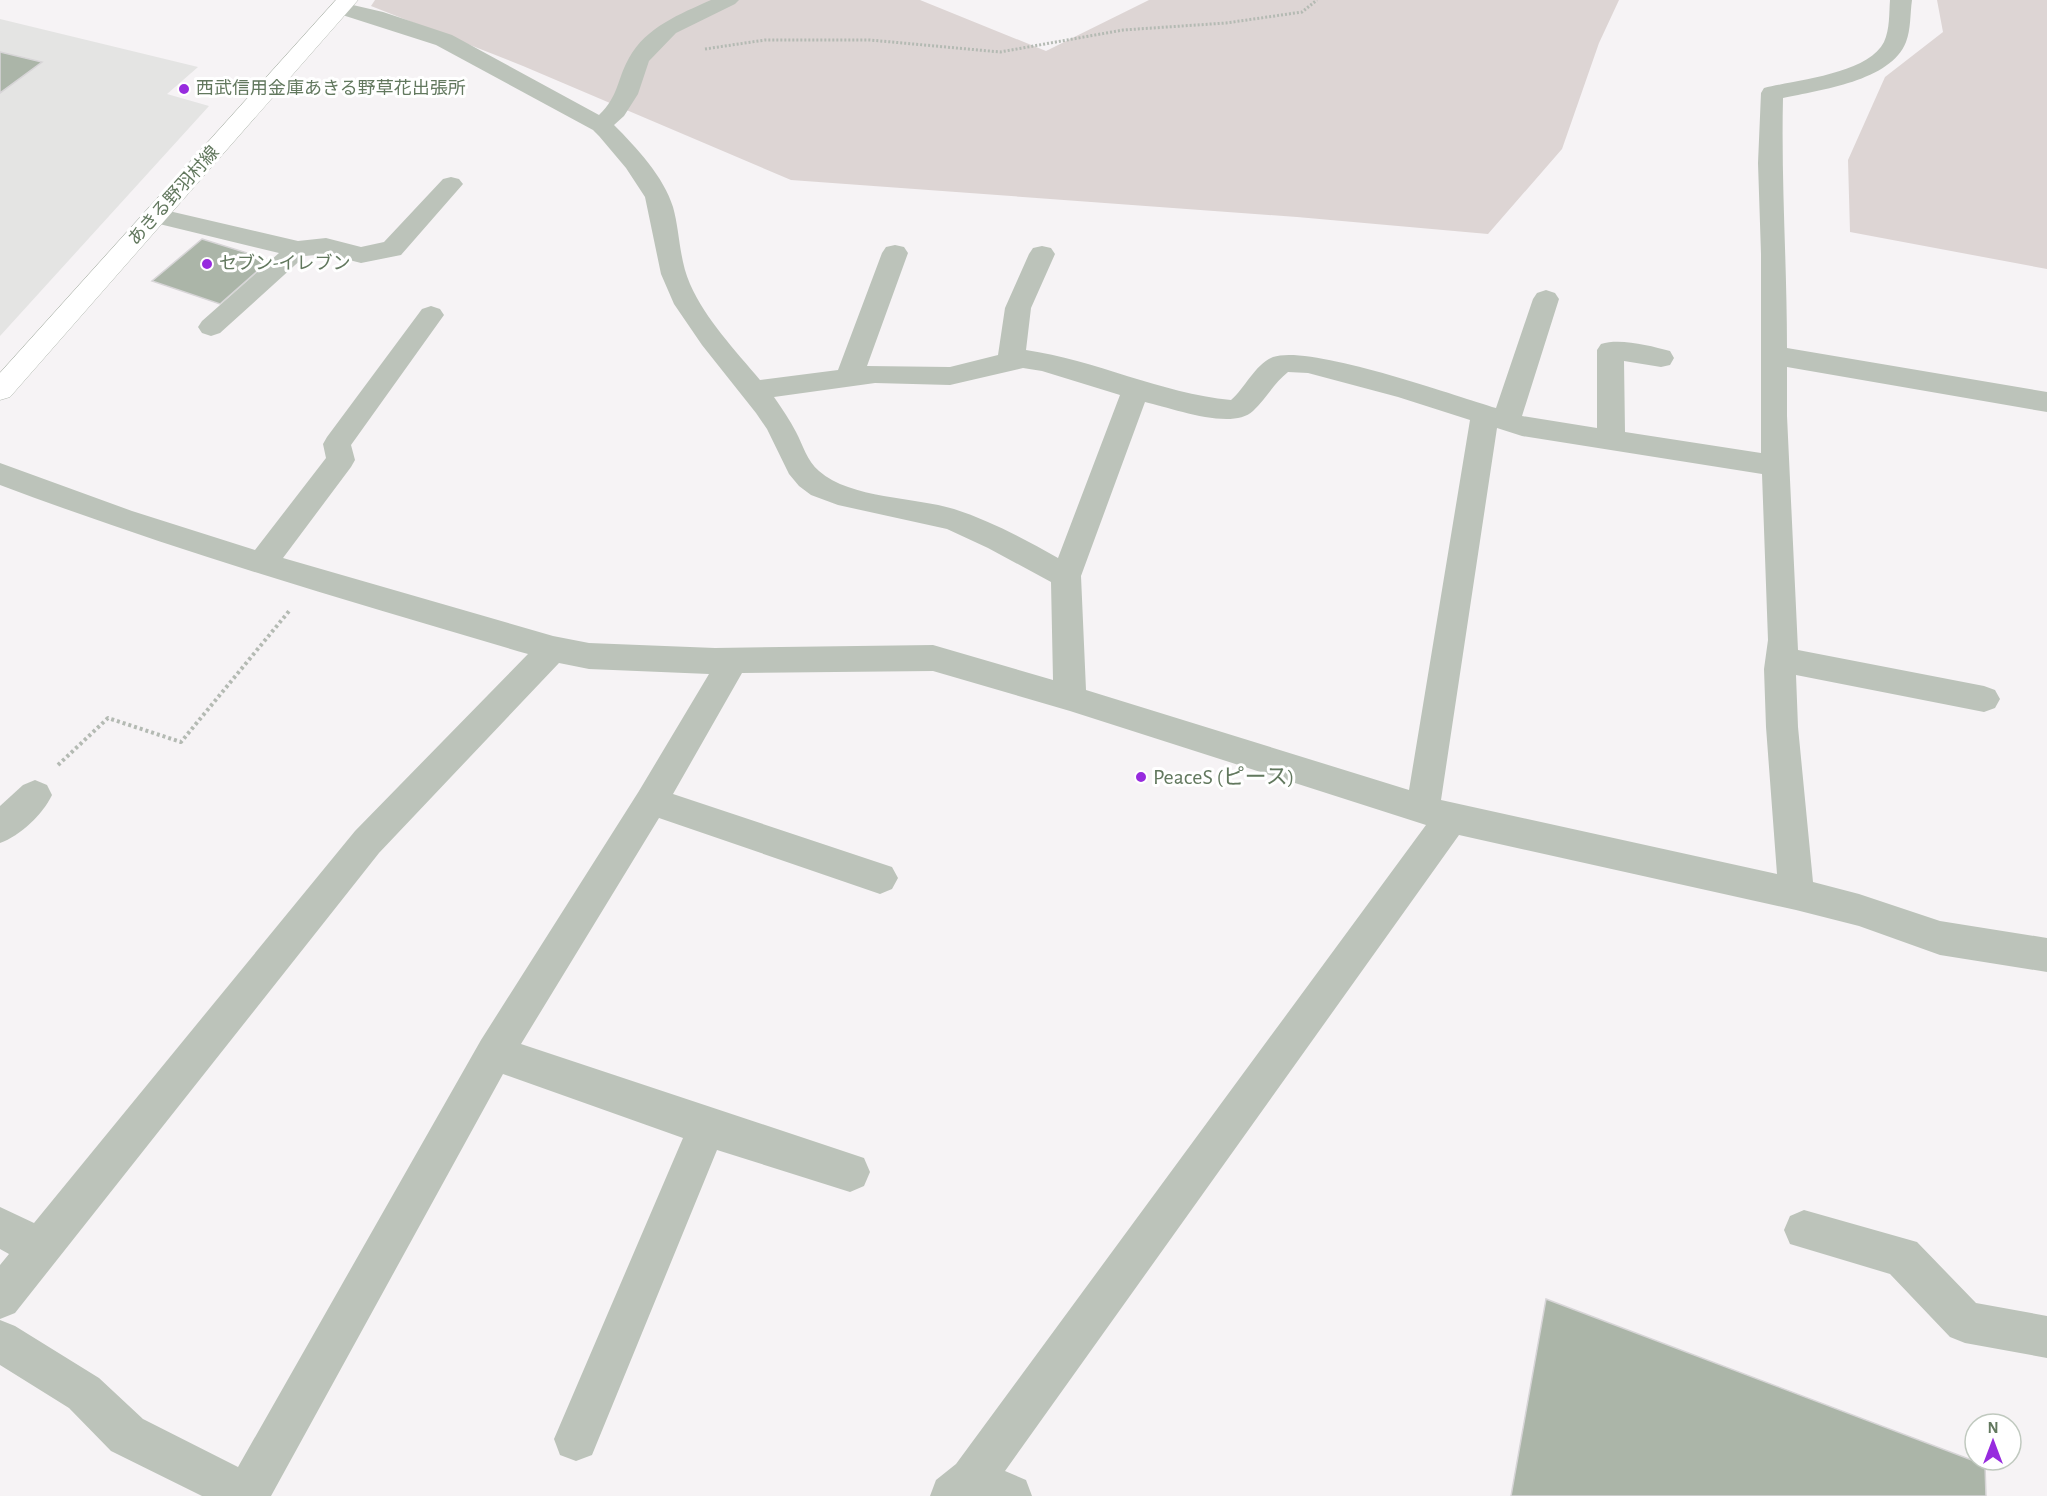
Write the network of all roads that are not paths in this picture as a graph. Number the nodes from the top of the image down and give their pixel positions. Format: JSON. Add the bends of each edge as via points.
{"nodes":[{"id":1,"x":729,"y":0,"type":"edge"},
{"id":2,"x":1901,"y":0,"type":"edge"},
{"id":3,"x":343,"y":4,"type":"edge"},
{"id":4,"x":601,"y":125,"type":"junction"},
{"id":5,"x":451,"y":184,"type":"dead end"},
{"id":6,"x":156,"y":216,"type":"junction"},
{"id":7,"x":298,"y":249,"type":"junction"},
{"id":8,"x":895,"y":253,"type":"dead end"},
{"id":9,"x":1042,"y":254,"type":"dead end"},
{"id":10,"x":1546,"y":299,"type":"dead end"},
{"id":11,"x":431,"y":315,"type":"dead end"},
{"id":12,"x":211,"y":327,"type":"dead end"},
{"id":13,"x":1773,"y":355,"type":"junction"},
{"id":14,"x":1661,"y":358,"type":"dead end"},
{"id":15,"x":1011,"y":362,"type":"junction"},
{"id":16,"x":849,"y":377,"type":"junction"},
{"id":17,"x":0,"y":390,"type":"edge"},
{"id":18,"x":1136,"y":390,"type":"junction"},
{"id":19,"x":752,"y":391,"type":"junction"},
{"id":20,"x":2047,"y":402,"type":"edge"},
{"id":21,"x":1496,"y":418,"type":"junction"},
{"id":22,"x":1611,"y":440,"type":"junction"},
{"id":23,"x":1775,"y":466,"type":"junction"},
{"id":24,"x":0,"y":474,"type":"edge"},
{"id":25,"x":262,"y":563,"type":"junction"},
{"id":26,"x":1066,"y":576,"type":"junction"},
{"id":27,"x":552,"y":649,"type":"junction"},
{"id":28,"x":1781,"y":659,"type":"junction"},
{"id":29,"x":733,"y":661,"type":"junction"},
{"id":30,"x":1070,"y":698,"type":"junction"},
{"id":31,"x":1984,"y":699,"type":"dead end"},
{"id":32,"x":35,"y":795,"type":"road end"},
{"id":33,"x":651,"y":801,"type":"junction"},
{"id":34,"x":1437,"y":814,"type":"junction"},
{"id":35,"x":0,"y":828,"type":"edge"},
{"id":36,"x":880,"y":878,"type":"dead end"},
{"id":37,"x":1796,"y":894,"type":"junction"},
{"id":38,"x":2047,"y":955,"type":"edge"},
{"id":39,"x":494,"y":1053,"type":"junction"},
{"id":40,"x":707,"y":1127,"type":"junction"},
{"id":41,"x":850,"y":1172,"type":"dead end"},
{"id":42,"x":0,"y":1227,"type":"edge"},
{"id":43,"x":1804,"y":1230,"type":"dead end"},
{"id":44,"x":40,"y":1248,"type":"junction"},
{"id":45,"x":0,"y":1298,"type":"edge"},
{"id":46,"x":2047,"y":1337,"type":"edge"},
{"id":47,"x":0,"y":1341,"type":"edge"},
{"id":48,"x":576,"y":1439,"type":"dead end"},
{"id":49,"x":978,"y":1491,"type":"edge"}],
"edges":[{"from":1,"to":4,"type":"street","via":[[668,28],[639,59],[627,94]]},
{"from":2,"to":13,"type":"street","via":[[1894,44],[1886,56],[1868,68],[1772,93]]},
{"from":3,"to":4,"type":"street","via":[[444,40]]},
{"from":3,"to":6,"type":"main road","name":"あきる野羽村線"},
{"from":4,"to":19,"type":"street","via":[[612,134],[660,201],[669,256],[681,293]]},
{"from":5,"to":7,"type":"street","via":[[392,249],[361,255],[326,246]]},
{"from":6,"to":7,"type":"street"},
{"from":6,"to":17,"type":"main road","name":"あきる野羽村線"},
{"from":7,"to":12,"type":"street"},
{"from":8,"to":16,"type":"street"},
{"from":9,"to":15,"type":"street","via":[[1018,308]]},
{"from":10,"to":21,"type":"street"},
{"from":11,"to":25,"type":"street","via":[[337,444],[341,460]]},
{"from":13,"to":20,"type":"street"},
{"from":13,"to":23,"type":"street"},
{"from":14,"to":22,"type":"street","via":[[1610,351]]},
{"from":15,"to":16,"type":"street","via":[[950,376]]},
{"from":15,"to":18,"type":"street","via":[[1043,362]]},
{"from":16,"to":19,"type":"street"},
{"from":18,"to":21,"type":"street","via":[[1236,410],[1252,398],[1281,364],[1308,364]]},
{"from":18,"to":26,"type":"street"},
{"from":19,"to":26,"type":"street","via":[[777,423],[810,480],[840,495],[955,521]]},
{"from":21,"to":22,"type":"street"},
{"from":21,"to":34,"type":"street"},
{"from":22,"to":23,"type":"street"},
{"from":23,"to":28,"type":"street","via":[[1784,640]]},
{"from":24,"to":25,"type":"street","via":[[122,519]]},
{"from":25,"to":27,"type":"street"},
{"from":26,"to":30,"type":"street"},
{"from":27,"to":29,"type":"street","via":[[589,656]]},
{"from":27,"to":44,"type":"street","via":[[367,842]]},
{"from":28,"to":31,"type":"street"},
{"from":28,"to":37,"type":"street","via":[[1782,727]]},
{"from":29,"to":30,"type":"street","via":[[933,658]]},
{"from":29,"to":33,"type":"street"},
{"from":30,"to":34,"type":"street"},
{"from":32,"to":35,"type":"street"},
{"from":33,"to":36,"type":"street"},
{"from":33,"to":39,"type":"street"},
{"from":34,"to":37,"type":"street"},
{"from":34,"to":49,"type":"street"},
{"from":37,"to":38,"type":"street","via":[[1859,910],[1940,938]]},
{"from":39,"to":40,"type":"street"},
{"from":39,"to":47,"type":"street","via":[[247,1495],[126,1435],[84,1393]]},
{"from":40,"to":41,"type":"street"},
{"from":40,"to":48,"type":"street"},
{"from":42,"to":44,"type":"street"},
{"from":43,"to":46,"type":"street","via":[[1902,1257],[1965,1322]]},
{"from":44,"to":45,"type":"street"}]}
